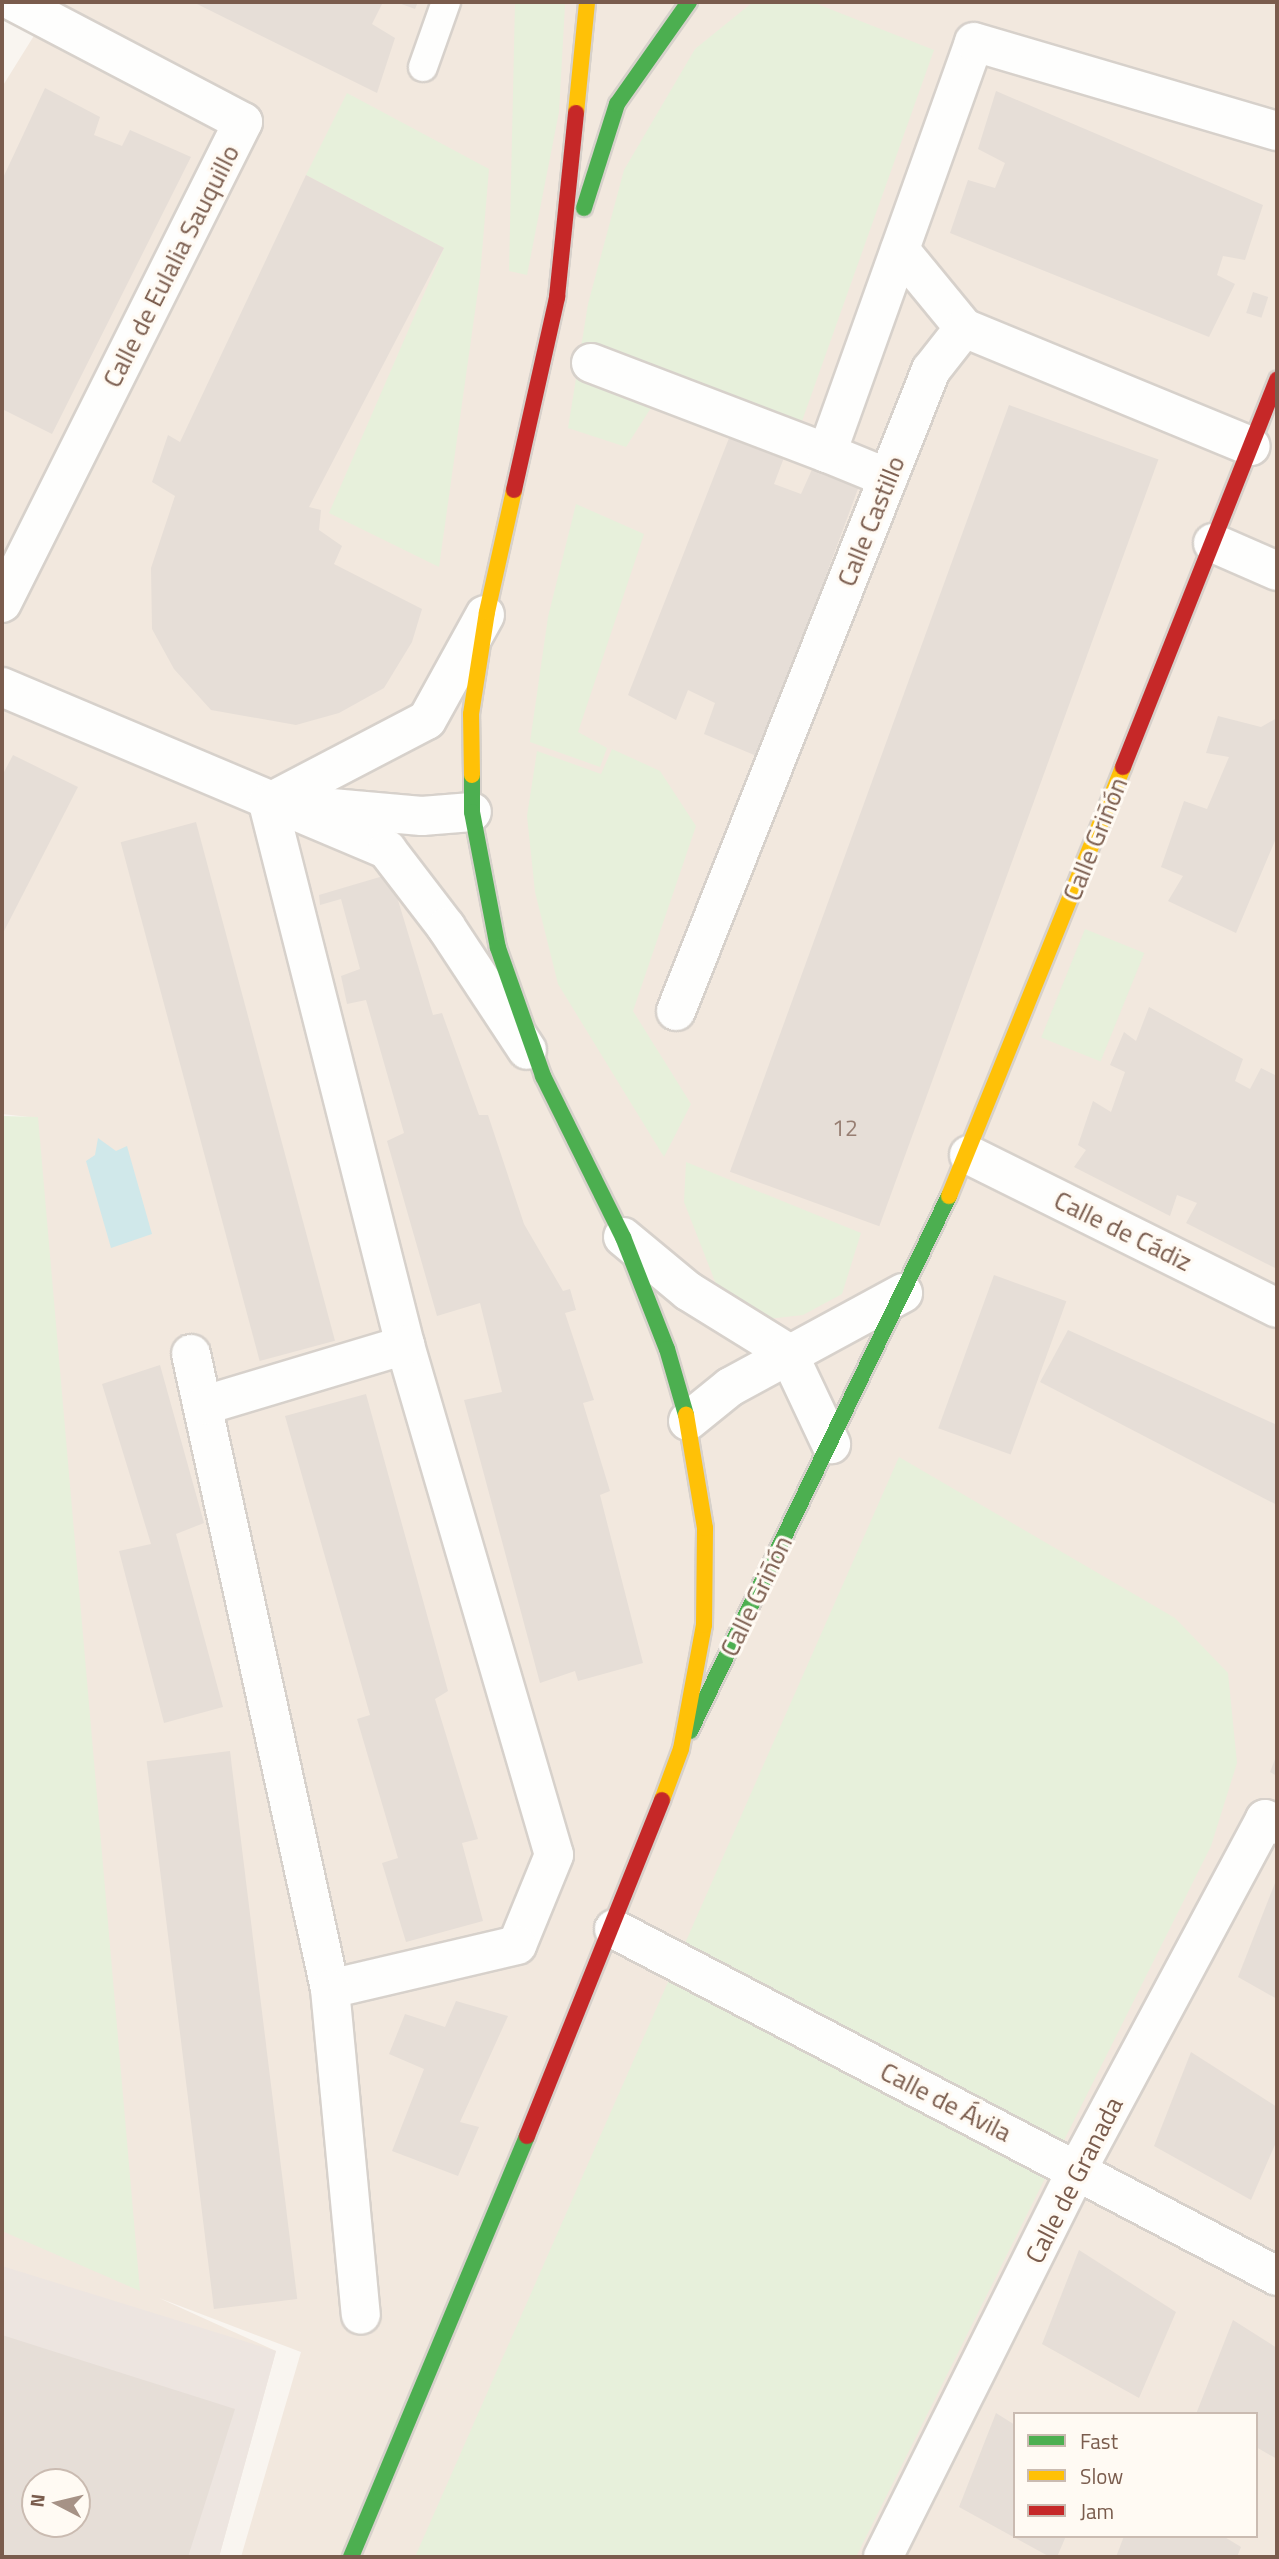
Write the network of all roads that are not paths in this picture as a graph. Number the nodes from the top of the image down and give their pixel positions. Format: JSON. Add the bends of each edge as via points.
{"nodes":[{"id":1,"x":6,"y":2,"type":"edge"},
{"id":2,"x":14,"y":2,"type":"edge"},
{"id":3,"x":446,"y":2,"type":"edge"},
{"id":4,"x":587,"y":2,"type":"edge"},
{"id":5,"x":689,"y":2,"type":"edge"},
{"id":6,"x":2,"y":9,"type":"edge"},
{"id":7,"x":423,"y":67,"type":"dead end"},
{"id":8,"x":1277,"y":131,"type":"edge"},
{"id":9,"x":900,"y":250,"type":"junction"},
{"id":10,"x":557,"y":297,"type":"junction"},
{"id":11,"x":964,"y":328,"type":"junction"},
{"id":12,"x":592,"y":363,"type":"dead end"},
{"id":13,"x":1277,"y":380,"type":"edge"},
{"id":14,"x":1251,"y":446,"type":"junction"},
{"id":15,"x":827,"y":453,"type":"junction"},
{"id":16,"x":888,"y":478,"type":"junction"},
{"id":17,"x":1213,"y":543,"type":"junction"},
{"id":18,"x":1277,"y":570,"type":"edge"},
{"id":19,"x":2,"y":603,"type":"edge"},
{"id":20,"x":487,"y":612,"type":"junction"},
{"id":21,"x":2,"y":687,"type":"edge"},
{"id":22,"x":268,"y":803,"type":"junction"},
{"id":23,"x":472,"y":812,"type":"junction"},
{"id":24,"x":676,"y":1011,"type":"dead end"},
{"id":25,"x":543,"y":1076,"type":"junction"},
{"id":26,"x":969,"y":1155,"type":"junction"},
{"id":27,"x":623,"y":1237,"type":"junction"},
{"id":28,"x":903,"y":1293,"type":"junction"},
{"id":29,"x":1277,"y":1308,"type":"edge"},
{"id":30,"x":405,"y":1345,"type":"junction"},
{"id":31,"x":788,"y":1353,"type":"junction"},
{"id":32,"x":191,"y":1354,"type":"dead end"},
{"id":33,"x":205,"y":1405,"type":"junction"},
{"id":34,"x":688,"y":1421,"type":"junction"},
{"id":35,"x":831,"y":1444,"type":"junction"},
{"id":36,"x":681,"y":1749,"type":"junction"},
{"id":37,"x":1277,"y":1825,"type":"edge"},
{"id":38,"x":614,"y":1929,"type":"junction"},
{"id":39,"x":330,"y":1989,"type":"junction"},
{"id":40,"x":1077,"y":2170,"type":"junction"},
{"id":41,"x":1277,"y":2276,"type":"edge"},
{"id":42,"x":361,"y":2315,"type":"dead end"},
{"id":43,"x":898,"y":2552,"type":"edge"},
{"id":44,"x":351,"y":2557,"type":"edge"}],
"edges":[{"from":1,"to":6,"type":"street"},
{"from":2,"to":19,"type":"street","name":"Calle de Eulalia Sauquillo","via":[[243,122]]},
{"from":3,"to":7,"type":"lane"},
{"from":4,"to":10,"type":"main road"},
{"from":5,"to":10,"type":"main road","via":[[617,104]]},
{"from":8,"to":9,"type":"street","via":[[974,42]]},
{"from":9,"to":11,"type":"street"},
{"from":9,"to":15,"type":"street"},
{"from":10,"to":20,"type":"main road"},
{"from":11,"to":14,"type":"street"},
{"from":11,"to":16,"type":"street","name":"Calle Castillo","via":[[931,370]]},
{"from":12,"to":15,"type":"street"},
{"from":13,"to":14,"type":"main road","name":"Calle Griñón"},
{"from":14,"to":17,"type":"main road","name":"Calle Griñón"},
{"from":15,"to":16,"type":"street"},
{"from":16,"to":24,"type":"street","name":"Calle Castillo"},
{"from":17,"to":18,"type":"street"},
{"from":17,"to":26,"type":"main road","name":"Calle Griñón"},
{"from":20,"to":22,"type":"street","via":[[427,720]]},
{"from":20,"to":23,"type":"main road","via":[[471,713]]},
{"from":21,"to":22,"type":"street"},
{"from":22,"to":23,"type":"street","via":[[422,816]]},
{"from":22,"to":25,"type":"street","via":[[387,850],[446,927]]},
{"from":22,"to":30,"type":"street"},
{"from":23,"to":25,"type":"main road","via":[[498,948]]},
{"from":25,"to":27,"type":"main road"},
{"from":26,"to":28,"type":"main road","name":"Calle Griñón"},
{"from":26,"to":29,"type":"street","name":"Calle de Cádiz"},
{"from":27,"to":31,"type":"street","via":[[688,1291]]},
{"from":27,"to":34,"type":"main road","via":[[667,1349]]},
{"from":28,"to":31,"type":"street"},
{"from":28,"to":35,"type":"main road","name":"Calle Griñón"},
{"from":30,"to":33,"type":"street"},
{"from":30,"to":39,"type":"street","via":[[554,1855],[517,1945]]},
{"from":31,"to":34,"type":"street","via":[[730,1387]]},
{"from":31,"to":35,"type":"street"},
{"from":32,"to":33,"type":"street"},
{"from":33,"to":39,"type":"street"},
{"from":34,"to":36,"type":"main road","via":[[705,1528],[704,1625]]},
{"from":35,"to":36,"type":"main road","name":"Calle Griñón"},
{"from":36,"to":38,"type":"main road"},
{"from":37,"to":40,"type":"street","name":"Calle de Granada","via":[[1265,1819]]},
{"from":38,"to":40,"type":"street","name":"Calle de Ávila"},
{"from":38,"to":44,"type":"main road"},
{"from":39,"to":42,"type":"street"},
{"from":40,"to":41,"type":"street","name":"Calle de Ávila"},
{"from":40,"to":43,"type":"street","name":"Calle de Granada"}]}
